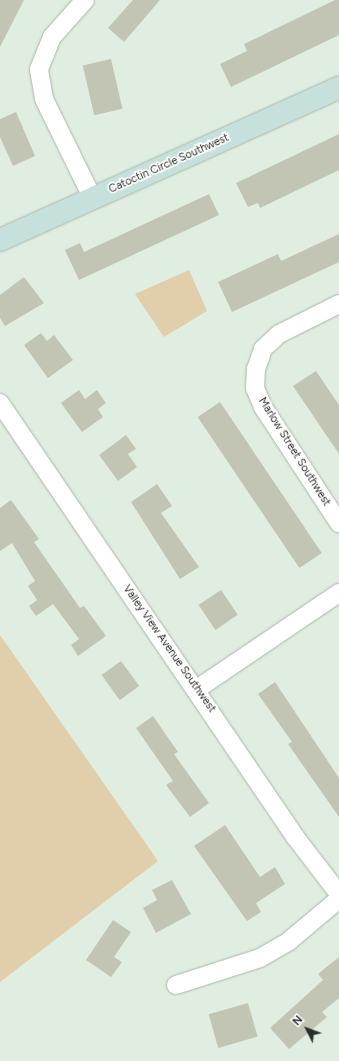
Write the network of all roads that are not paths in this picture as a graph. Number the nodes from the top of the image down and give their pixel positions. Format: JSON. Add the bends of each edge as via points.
{"nodes":[{"id":1,"x":85,"y":0,"type":"edge"},
{"id":2,"x":339,"y":88,"type":"edge"},
{"id":3,"x":93,"y":198,"type":"junction"},
{"id":4,"x":0,"y":240,"type":"edge"},
{"id":5,"x":339,"y":304,"type":"edge"},
{"id":6,"x":0,"y":403,"type":"edge"},
{"id":7,"x":339,"y":523,"type":"edge"},
{"id":8,"x":339,"y":593,"type":"edge"},
{"id":9,"x":197,"y":689,"type":"junction"},
{"id":10,"x":339,"y":894,"type":"edge"},
{"id":11,"x":339,"y":900,"type":"edge"},
{"id":12,"x":176,"y":985,"type":"dead end"}],
"edges":[{"from":1,"to":3,"type":"street","via":[[52,37],[39,70],[44,99]]},
{"from":2,"to":3,"type":"main road","name":"Catoctin Circle Southwest"},
{"from":3,"to":4,"type":"main road","name":"Catoctin Circle Southwest"},
{"from":5,"to":7,"type":"street","name":"Marlow Street Southwest","via":[[279,334],[263,348],[256,369],[255,388],[263,407]]},
{"from":6,"to":9,"type":"street","name":"Valley View Avenue Southwest"},
{"from":8,"to":9,"type":"street"},
{"from":9,"to":10,"type":"street","name":"Valley View Avenue Southwest","via":[[296,838]]},
{"from":11,"to":12,"type":"street","via":[[289,941],[260,958]]}]}
